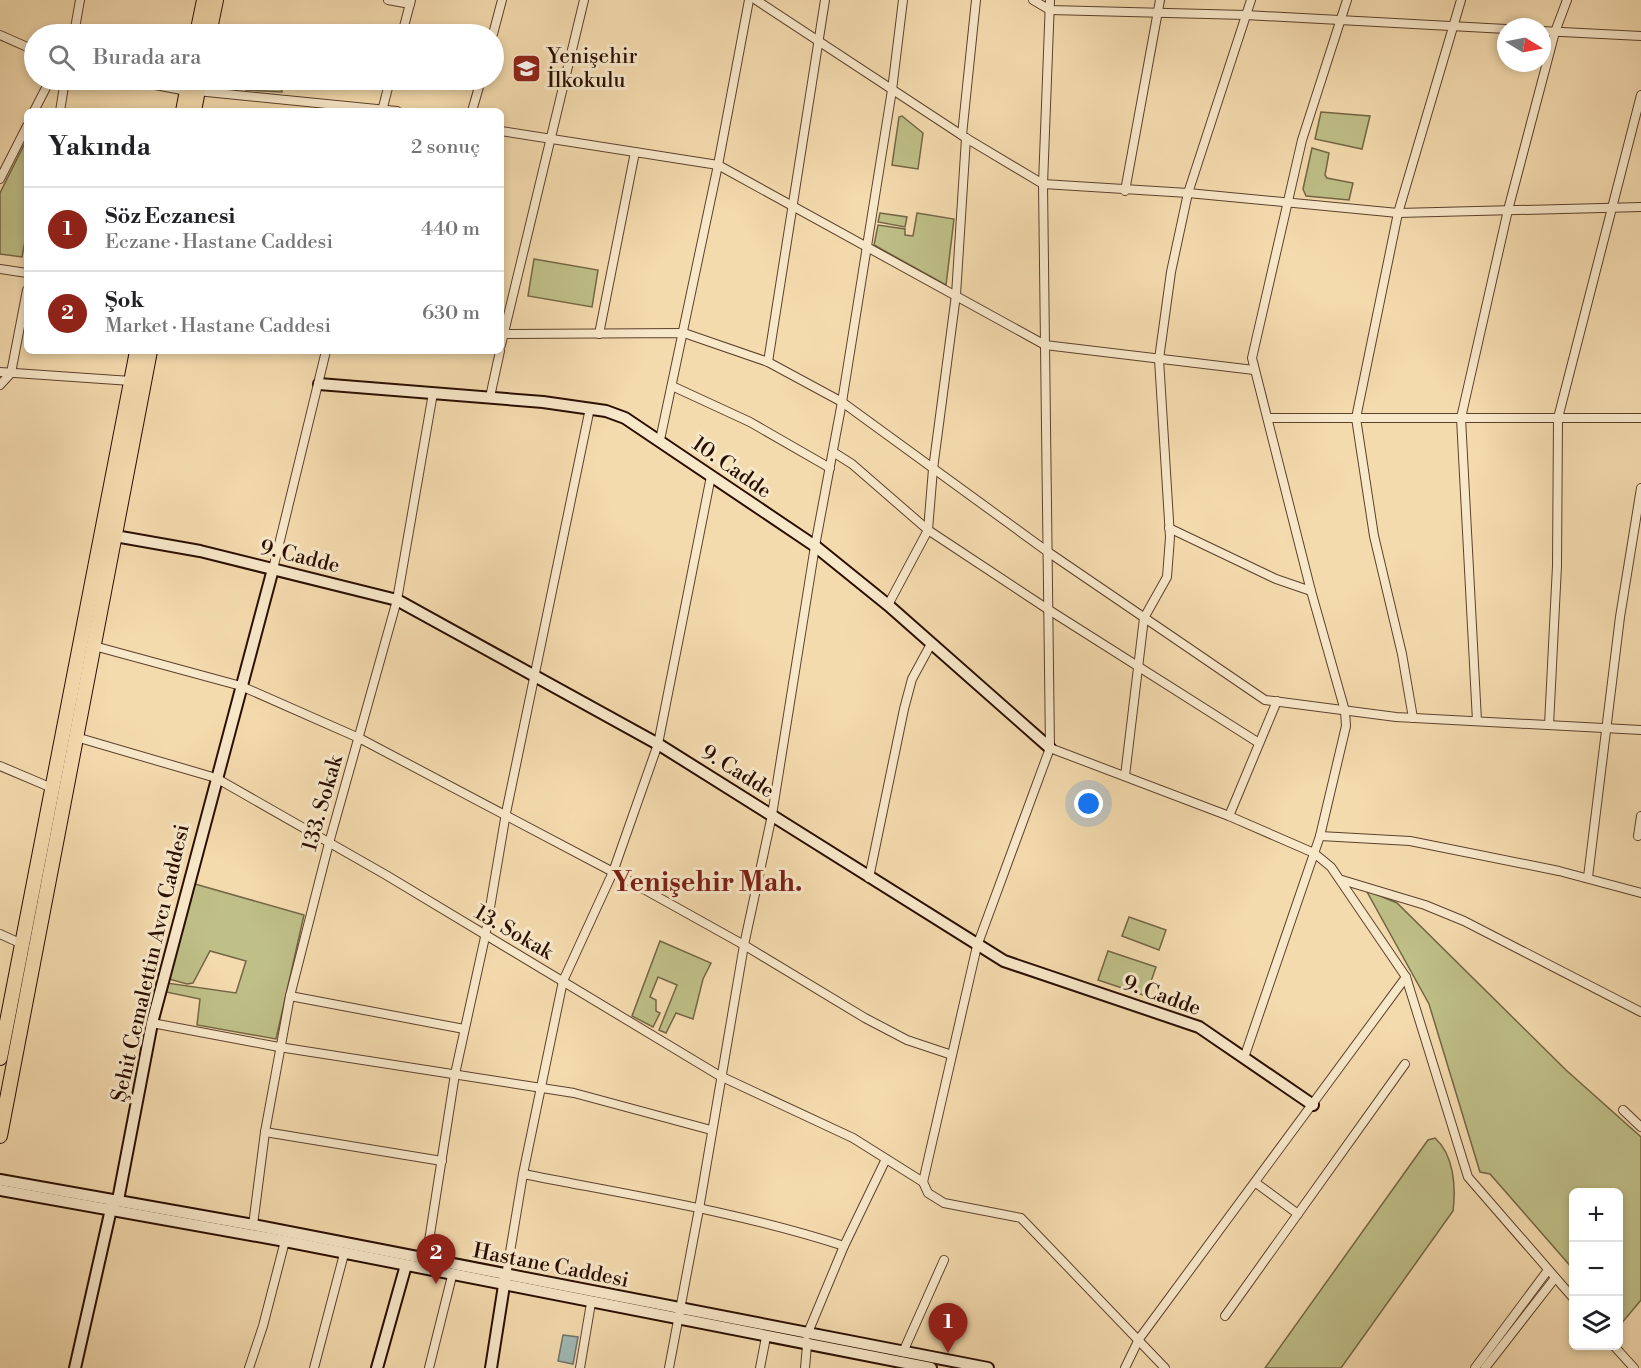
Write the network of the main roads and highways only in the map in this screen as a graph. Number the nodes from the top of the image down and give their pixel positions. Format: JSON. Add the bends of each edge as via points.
{"nodes":[{"id":1,"x":204,"y":0,"type":"edge"},
{"id":2,"x":216,"y":0,"type":"edge"},
{"id":3,"x":199,"y":24,"type":"edge"},
{"id":4,"x":211,"y":24,"type":"edge"},
{"id":5,"x":191,"y":90,"type":"edge"},
{"id":6,"x":193,"y":90,"type":"edge"},
{"id":7,"x":184,"y":108,"type":"edge"},
{"id":8,"x":194,"y":108,"type":"edge"},
{"id":9,"x":136,"y":354,"type":"edge"},
{"id":10,"x":149,"y":354,"type":"edge"},
{"id":11,"x":0,"y":1056,"type":"edge"},
{"id":12,"x":0,"y":1136,"type":"edge"}],
"edges":[{"from":1,"to":3,"type":"highway"},
{"from":2,"to":4,"type":"highway"},
{"from":5,"to":7,"type":"highway"},
{"from":6,"to":8,"type":"highway"},
{"from":9,"to":11,"type":"highway"},
{"from":10,"to":12,"type":"highway"}]}
